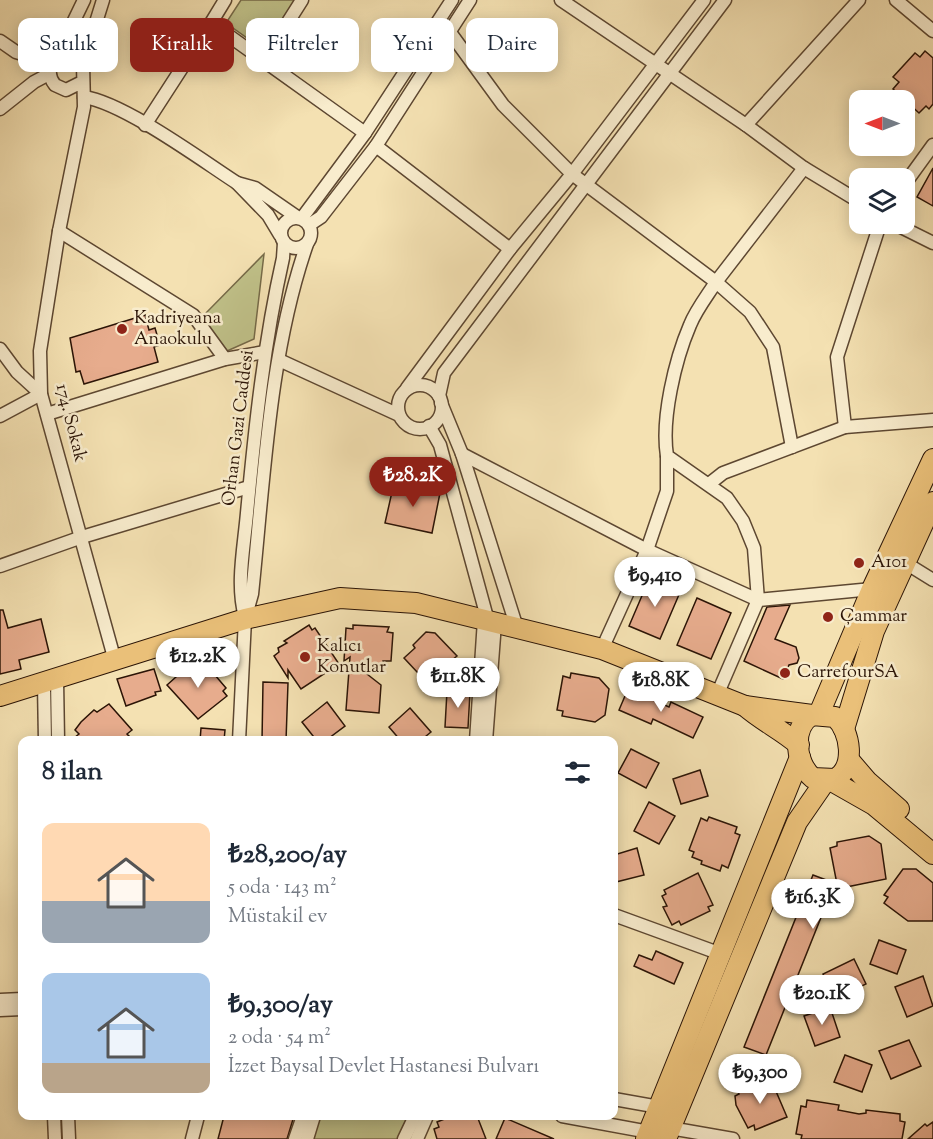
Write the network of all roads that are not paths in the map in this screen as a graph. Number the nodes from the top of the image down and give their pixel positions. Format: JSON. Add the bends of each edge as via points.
{"nodes":[{"id":1,"x":84,"y":0,"type":"edge"},
{"id":2,"x":103,"y":0,"type":"edge"},
{"id":3,"x":225,"y":0,"type":"edge"},
{"id":4,"x":302,"y":0,"type":"edge"},
{"id":5,"x":452,"y":0,"type":"edge"},
{"id":6,"x":470,"y":0,"type":"edge"},
{"id":7,"x":561,"y":0,"type":"edge"},
{"id":8,"x":704,"y":0,"type":"edge"},
{"id":9,"x":724,"y":0,"type":"edge"},
{"id":10,"x":859,"y":0,"type":"edge"},
{"id":11,"x":896,"y":0,"type":"edge"},
{"id":12,"x":75,"y":18,"type":"edge"},
{"id":13,"x":97,"y":18,"type":"edge"},
{"id":14,"x":214,"y":18,"type":"edge"},
{"id":15,"x":291,"y":18,"type":"edge"},
{"id":16,"x":454,"y":24,"type":"edge"},
{"id":17,"x":933,"y":32,"type":"edge"},
{"id":18,"x":454,"y":38,"type":"edge"},
{"id":19,"x":0,"y":41,"type":"edge"},
{"id":20,"x":18,"y":53,"type":"edge"},
{"id":21,"x":655,"y":63,"type":"junction"},
{"id":22,"x":45,"y":72,"type":"edge"},
{"id":23,"x":53,"y":72,"type":"edge"},
{"id":24,"x":83,"y":72,"type":"edge"},
{"id":25,"x":179,"y":72,"type":"edge"},
{"id":26,"x":281,"y":72,"type":"edge"},
{"id":27,"x":423,"y":72,"type":"edge"},
{"id":28,"x":669,"y":72,"type":"junction"},
{"id":29,"x":82,"y":82,"type":"junction"},
{"id":30,"x":84,"y":97,"type":"junction"},
{"id":31,"x":0,"y":109,"type":"edge"},
{"id":32,"x":145,"y":125,"type":"junction"},
{"id":33,"x":746,"y":125,"type":"junction"},
{"id":34,"x":365,"y":133,"type":"junction"},
{"id":35,"x":933,"y":145,"type":"edge"},
{"id":36,"x":376,"y":146,"type":"junction"},
{"id":37,"x":804,"y":168,"type":"junction"},
{"id":38,"x":915,"y":170,"type":"edge"},
{"id":39,"x":572,"y":174,"type":"junction"},
{"id":40,"x":237,"y":183,"type":"junction"},
{"id":41,"x":587,"y":184,"type":"junction"},
{"id":42,"x":849,"y":195,"type":"edge"},
{"id":43,"x":303,"y":220,"type":"junction"},
{"id":44,"x":60,"y":231,"type":"junction"},
{"id":45,"x":877,"y":234,"type":"edge"},
{"id":46,"x":915,"y":234,"type":"edge"},
{"id":47,"x":282,"y":239,"type":"junction"},
{"id":48,"x":933,"y":243,"type":"edge"},
{"id":49,"x":307,"y":244,"type":"junction"},
{"id":50,"x":510,"y":249,"type":"junction"},
{"id":51,"x":716,"y":282,"type":"junction"},
{"id":52,"x":0,"y":349,"type":"edge"},
{"id":53,"x":266,"y":352,"type":"junction"},
{"id":54,"x":225,"y":359,"type":"junction"},
{"id":55,"x":279,"y":360,"type":"junction"},
{"id":56,"x":407,"y":388,"type":"junction"},
{"id":57,"x":41,"y":394,"type":"junction"},
{"id":58,"x":440,"y":399,"type":"junction"},
{"id":59,"x":47,"y":414,"type":"junction"},
{"id":60,"x":399,"y":415,"type":"junction"},
{"id":61,"x":0,"y":416,"type":"edge"},
{"id":62,"x":933,"y":420,"type":"edge"},
{"id":63,"x":429,"y":426,"type":"junction"},
{"id":64,"x":845,"y":427,"type":"junction"},
{"id":65,"x":792,"y":447,"type":"junction"},
{"id":66,"x":462,"y":454,"type":"junction"},
{"id":67,"x":667,"y":456,"type":"junction"},
{"id":68,"x":933,"y":459,"type":"edge"},
{"id":69,"x":709,"y":484,"type":"junction"},
{"id":70,"x":249,"y":487,"type":"junction"},
{"id":71,"x":933,"y":502,"type":"edge"},
{"id":72,"x":82,"y":537,"type":"junction"},
{"id":73,"x":647,"y":550,"type":"junction"},
{"id":74,"x":904,"y":562,"type":"junction"},
{"id":75,"x":0,"y":566,"type":"edge"},
{"id":76,"x":933,"y":580,"type":"edge"},
{"id":77,"x":872,"y":589,"type":"junction"},
{"id":78,"x":758,"y":600,"type":"junction"},
{"id":79,"x":245,"y":618,"type":"junction"},
{"id":80,"x":489,"y":621,"type":"junction"},
{"id":81,"x":517,"y":628,"type":"junction"},
{"id":82,"x":602,"y":649,"type":"junction"},
{"id":83,"x":116,"y":661,"type":"junction"},
{"id":84,"x":50,"y":682,"type":"junction"},
{"id":85,"x":717,"y":695,"type":"junction"},
{"id":86,"x":0,"y":696,"type":"edge"},
{"id":87,"x":745,"y":706,"type":"junction"},
{"id":88,"x":815,"y":715,"type":"junction"},
{"id":89,"x":844,"y":729,"type":"junction"},
{"id":90,"x":45,"y":736,"type":"edge"},
{"id":91,"x":57,"y":736,"type":"edge"},
{"id":92,"x":239,"y":736,"type":"edge"},
{"id":93,"x":477,"y":736,"type":"edge"},
{"id":94,"x":486,"y":736,"type":"edge"},
{"id":95,"x":800,"y":751,"type":"junction"},
{"id":96,"x":849,"y":760,"type":"junction"},
{"id":97,"x":828,"y":780,"type":"junction"},
{"id":98,"x":933,"y":838,"type":"edge"},
{"id":99,"x":933,"y":854,"type":"edge"},
{"id":100,"x":618,"y":916,"type":"edge"},
{"id":101,"x":721,"y":954,"type":"junction"},
{"id":102,"x":18,"y":999,"type":"edge"},
{"id":103,"x":0,"y":1000,"type":"edge"},
{"id":104,"x":18,"y":1009,"type":"edge"},
{"id":105,"x":0,"y":1010,"type":"edge"},
{"id":106,"x":618,"y":1100,"type":"edge"},
{"id":107,"x":659,"y":1107,"type":"junction"},
{"id":108,"x":54,"y":1120,"type":"edge"},
{"id":109,"x":68,"y":1120,"type":"edge"},
{"id":110,"x":197,"y":1120,"type":"edge"},
{"id":111,"x":302,"y":1120,"type":"edge"},
{"id":112,"x":313,"y":1120,"type":"edge"},
{"id":113,"x":413,"y":1120,"type":"edge"},
{"id":114,"x":425,"y":1120,"type":"edge"},
{"id":115,"x":583,"y":1120,"type":"edge"},
{"id":116,"x":658,"y":1134,"type":"edge"},
{"id":117,"x":55,"y":1139,"type":"edge"},
{"id":118,"x":69,"y":1139,"type":"edge"},
{"id":119,"x":192,"y":1139,"type":"edge"},
{"id":120,"x":296,"y":1139,"type":"edge"},
{"id":121,"x":307,"y":1139,"type":"edge"},
{"id":122,"x":405,"y":1139,"type":"edge"},
{"id":123,"x":417,"y":1139,"type":"edge"},
{"id":124,"x":733,"y":1139,"type":"edge"}],
"edges":[{"from":1,"to":12,"type":"street"},
{"from":2,"to":13,"type":"street"},
{"from":3,"to":14,"type":"street"},
{"from":4,"to":15,"type":"street"},
{"from":5,"to":34,"type":"street"},
{"from":6,"to":16,"type":"street"},
{"from":7,"to":21,"type":"street"},
{"from":8,"to":21,"type":"street"},
{"from":9,"to":28,"type":"street"},
{"from":10,"to":33,"type":"street"},
{"from":11,"to":17,"type":"street"},
{"from":18,"to":39,"type":"street","via":[[503,105]]},
{"from":19,"to":20,"type":"street"},
{"from":21,"to":28,"type":"street"},
{"from":21,"to":39,"type":"street"},
{"from":22,"to":31,"type":"street"},
{"from":23,"to":29,"type":"street","via":[[51,81],[60,89],[72,90]]},
{"from":24,"to":29,"type":"street"},
{"from":25,"to":32,"type":"street"},
{"from":26,"to":34,"type":"street"},
{"from":27,"to":36,"type":"street"},
{"from":28,"to":33,"type":"street"},
{"from":28,"to":41,"type":"street"},
{"from":29,"to":30,"type":"street","name":"174. Sokak"},
{"from":30,"to":32,"type":"street","via":[[97,99]]},
{"from":30,"to":44,"type":"street","name":"174. Sokak"},
{"from":32,"to":40,"type":"street"},
{"from":33,"to":37,"type":"street"},
{"from":34,"to":43,"type":"street"},
{"from":35,"to":38,"type":"street"},
{"from":36,"to":43,"type":"street","via":[[321,217]]},
{"from":36,"to":50,"type":"street"},
{"from":37,"to":42,"type":"street"},
{"from":37,"to":51,"type":"street"},
{"from":39,"to":41,"type":"street"},
{"from":39,"to":50,"type":"street"},
{"from":40,"to":43,"type":"street","via":[[255,188]]},
{"from":40,"to":47,"type":"street","via":[[268,215]]},
{"from":41,"to":51,"type":"street"},
{"from":41,"to":58,"type":"street","via":[[444,373]]},
{"from":43,"to":47,"type":"street","via":[[284,222]]},
{"from":43,"to":49,"type":"street","via":[[311,235]]},
{"from":44,"to":54,"type":"street","via":[[193,315]]},
{"from":44,"to":57,"type":"street","name":"174. Sokak","via":[[40,351]]},
{"from":45,"to":64,"type":"street","via":[[837,357]]},
{"from":46,"to":48,"type":"street"},
{"from":47,"to":49,"type":"street","via":[[292,248]]},
{"from":47,"to":53,"type":"street","name":"Orhan Gazi Caddesi","via":[[283,258]]},
{"from":49,"to":55,"type":"street","via":[[293,288]]},
{"from":50,"to":56,"type":"street"},
{"from":51,"to":65,"type":"street","via":[[750,312],[773,347]]},
{"from":51,"to":67,"type":"street","via":[[690,324],[684,343],[669,403],[664,438]]},
{"from":52,"to":57,"type":"street"},
{"from":53,"to":54,"type":"street"},
{"from":53,"to":70,"type":"street","name":"Orhan Gazi Caddesi"},
{"from":54,"to":59,"type":"street"},
{"from":55,"to":60,"type":"street"},
{"from":55,"to":79,"type":"street","via":[[252,594]]},
{"from":56,"to":58,"type":"street","via":[[428,386]]},
{"from":56,"to":60,"type":"street","via":[[399,400]]},
{"from":57,"to":59,"type":"street","name":"174. Sokak"},
{"from":57,"to":61,"type":"street"},
{"from":58,"to":63,"type":"street","via":[[439,417]]},
{"from":58,"to":66,"type":"street"},
{"from":59,"to":72,"type":"street","name":"174. Sokak"},
{"from":60,"to":63,"type":"street","via":[[408,426]]},
{"from":62,"to":64,"type":"street"},
{"from":63,"to":80,"type":"street","via":[[440,445]]},
{"from":64,"to":65,"type":"street"},
{"from":65,"to":69,"type":"street","via":[[723,473]]},
{"from":66,"to":73,"type":"street"},
{"from":66,"to":81,"type":"street"},
{"from":67,"to":69,"type":"street"},
{"from":67,"to":73,"type":"street","via":[[667,491]]},
{"from":68,"to":77,"type":"main road"},
{"from":69,"to":78,"type":"street","via":[[727,498],[743,521],[753,548]]},
{"from":70,"to":72,"type":"street"},
{"from":70,"to":79,"type":"street","name":"Orhan Gazi Caddesi","via":[[239,597]]},
{"from":71,"to":74,"type":"main road"},
{"from":72,"to":75,"type":"street"},
{"from":72,"to":83,"type":"street","name":"174. Sokak"},
{"from":73,"to":78,"type":"street"},
{"from":73,"to":82,"type":"street"},
{"from":74,"to":76,"type":"street"},
{"from":74,"to":89,"type":"main road","via":[[871,639]]},
{"from":77,"to":78,"type":"street"},
{"from":77,"to":88,"type":"main road"},
{"from":78,"to":85,"type":"street"},
{"from":79,"to":80,"type":"main road","via":[[340,598],[416,603]]},
{"from":79,"to":83,"type":"main road"},
{"from":79,"to":92,"type":"street"},
{"from":80,"to":81,"type":"main road"},
{"from":80,"to":93,"type":"street"},
{"from":80,"to":94,"type":"street"},
{"from":81,"to":82,"type":"main road"},
{"from":82,"to":85,"type":"main road"},
{"from":83,"to":84,"type":"main road"},
{"from":84,"to":86,"type":"main road"},
{"from":84,"to":90,"type":"street"},
{"from":84,"to":91,"type":"street"},
{"from":85,"to":87,"type":"main road"},
{"from":87,"to":88,"type":"main road"},
{"from":87,"to":95,"type":"main road","via":[[773,725]]},
{"from":88,"to":89,"type":"main road","via":[[835,717]]},
{"from":88,"to":95,"type":"main road","via":[[800,727]]},
{"from":89,"to":96,"type":"main road"},
{"from":95,"to":97,"type":"main road","via":[[806,773]]},
{"from":95,"to":101,"type":"main road"},
{"from":96,"to":97,"type":"main road","via":[[840,777]]},
{"from":96,"to":98,"type":"main road","via":[[867,781]]},
{"from":97,"to":99,"type":"main road","via":[[874,805]]},
{"from":97,"to":116,"type":"main road","via":[[797,822]]},
{"from":100,"to":101,"type":"street"},
{"from":101,"to":107,"type":"main road"},
{"from":102,"to":103,"type":"street"},
{"from":104,"to":105,"type":"street"},
{"from":106,"to":107,"type":"street"},
{"from":107,"to":116,"type":"main road"},
{"from":108,"to":117,"type":"street"},
{"from":109,"to":118,"type":"street"},
{"from":110,"to":119,"type":"street"},
{"from":111,"to":120,"type":"street"},
{"from":112,"to":121,"type":"street"},
{"from":113,"to":122,"type":"street"},
{"from":114,"to":123,"type":"street"},
{"from":115,"to":116,"type":"street"},
{"from":116,"to":124,"type":"street"}]}
